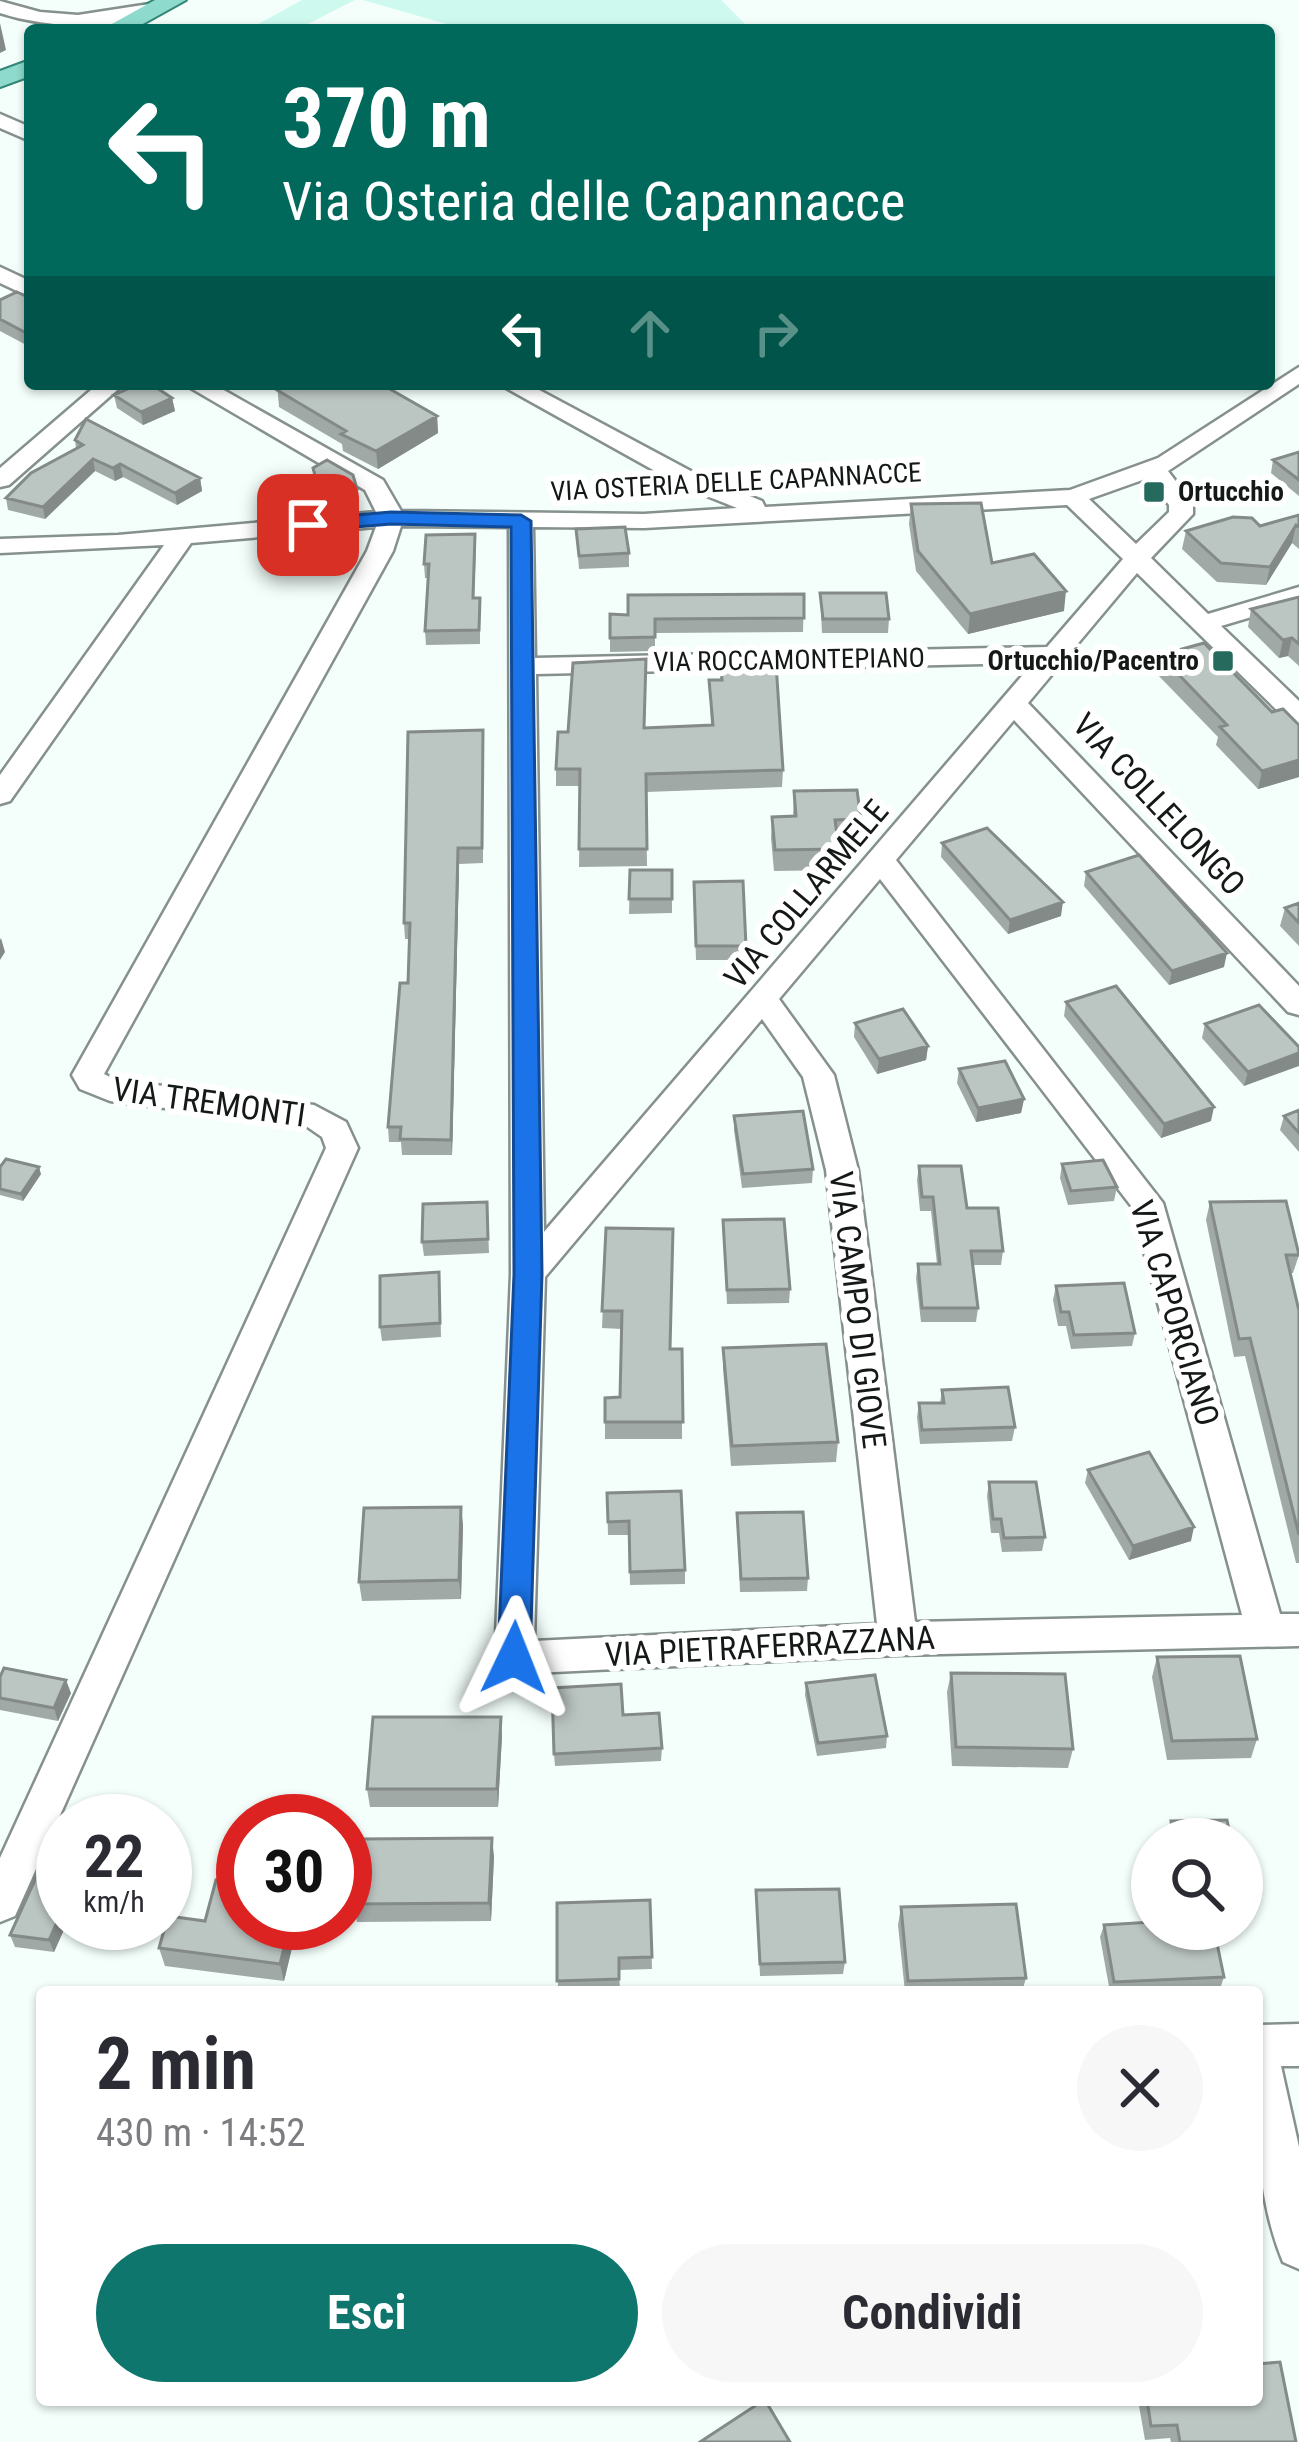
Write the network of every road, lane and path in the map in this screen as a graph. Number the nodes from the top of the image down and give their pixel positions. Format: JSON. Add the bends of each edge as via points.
{"nodes":[{"id":1,"x":128,"y":0,"type":"edge"},
{"id":2,"x":165,"y":5,"type":"edge"},
{"id":3,"x":0,"y":7,"type":"edge"},
{"id":4,"x":35,"y":22,"type":"edge"},
{"id":5,"x":125,"y":24,"type":"edge"},
{"id":6,"x":105,"y":390,"type":"edge"},
{"id":7,"x":206,"y":390,"type":"edge"},
{"id":8,"x":522,"y":390,"type":"edge"},
{"id":9,"x":1275,"y":390,"type":"edge"},
{"id":10,"x":0,"y":444,"type":"edge"},
{"id":11,"x":25,"y":457,"type":"junction"},
{"id":12,"x":1154,"y":469,"type":"junction"},
{"id":13,"x":0,"y":480,"type":"edge"},
{"id":14,"x":1073,"y":497,"type":"junction"},
{"id":15,"x":772,"y":510,"type":"junction"},
{"id":16,"x":391,"y":518,"type":"junction"},
{"id":17,"x":521,"y":521,"type":"junction"},
{"id":18,"x":183,"y":536,"type":"junction"},
{"id":19,"x":0,"y":546,"type":"edge"},
{"id":20,"x":1136,"y":559,"type":"junction"},
{"id":21,"x":1299,"y":595,"type":"edge"},
{"id":22,"x":1202,"y":624,"type":"junction"},
{"id":23,"x":1058,"y":655,"type":"junction"},
{"id":24,"x":520,"y":666,"type":"junction"},
{"id":25,"x":1016,"y":706,"type":"junction"},
{"id":26,"x":1299,"y":716,"type":"edge"},
{"id":27,"x":0,"y":795,"type":"edge"},
{"id":28,"x":880,"y":860,"type":"junction"},
{"id":29,"x":764,"y":1000,"type":"junction"},
{"id":30,"x":1299,"y":1005,"type":"edge"},
{"id":31,"x":528,"y":1274,"type":"junction"},
{"id":32,"x":1282,"y":1631,"type":"edge"},
{"id":33,"x":898,"y":1639,"type":"junction"},
{"id":34,"x":0,"y":1903,"type":"edge"},
{"id":35,"x":1299,"y":2045,"type":"edge"},
{"id":36,"x":1263,"y":2046,"type":"edge"},
{"id":37,"x":1263,"y":2084,"type":"edge"},
{"id":38,"x":1299,"y":2246,"type":"edge"}],
"edges":[{"from":1,"to":4,"type":"street"},
{"from":2,"to":4,"type":"street","via":[[93,22]]},
{"from":2,"to":5,"type":"main road"},
{"from":3,"to":4,"type":"street"},
{"from":6,"to":11,"type":"street"},
{"from":7,"to":16,"type":"street","via":[[378,488]]},
{"from":8,"to":15,"type":"street","via":[[691,481]]},
{"from":9,"to":12,"type":"street","name":"VIA OSTERIA DELLE CAPANNACCE"},
{"from":10,"to":11,"type":"street"},
{"from":11,"to":13,"type":"street"},
{"from":12,"to":14,"type":"street","name":"VIA OSTERIA DELLE CAPANNACCE"},
{"from":12,"to":20,"type":"street","name":"VIA COLLARMELE","via":[[1181,514]]},
{"from":14,"to":15,"type":"street","name":"VIA OSTERIA DELLE CAPANNACCE"},
{"from":14,"to":20,"type":"street"},
{"from":15,"to":17,"type":"street","name":"VIA OSTERIA DELLE CAPANNACCE"},
{"from":16,"to":17,"type":"street","name":"VIA OSTERIA DELLE CAPANNACCE"},
{"from":16,"to":18,"type":"street","name":"VIA OSTERIA DELLE CAPANNACCE"},
{"from":16,"to":34,"type":"street","name":"VIA TREMONTI","via":[[380,551],[88,1067],[91,1082],[110,1090],[314,1116],[335,1130],[342,1148]]},
{"from":17,"to":24,"type":"street","name":"VIA PIETRAFERRAZZANA"},
{"from":18,"to":19,"type":"street","name":"VIA OSTERIA DELLE CAPANNACCE"},
{"from":18,"to":27,"type":"street"},
{"from":20,"to":22,"type":"street"},
{"from":20,"to":23,"type":"street","name":"VIA COLLARMELE"},
{"from":21,"to":22,"type":"street"},
{"from":22,"to":26,"type":"street"},
{"from":23,"to":24,"type":"street","name":"VIA ROCCAMONTEPIANO"},
{"from":23,"to":25,"type":"street","name":"VIA COLLARMELE"},
{"from":24,"to":31,"type":"street","name":"VIA PIETRAFERRAZZANA"},
{"from":25,"to":28,"type":"street","name":"VIA COLLARMELE"},
{"from":25,"to":30,"type":"street","name":"VIA COLLELONGO"},
{"from":28,"to":29,"type":"street","name":"VIA COLLARMELE"},
{"from":28,"to":32,"type":"street","name":"VIA CAPORCIANO","via":[[1148,1203]]},
{"from":29,"to":31,"type":"street","name":"VIA COLLARMELE"},
{"from":29,"to":33,"type":"street","name":"VIA CAMPO DI GIOVE","via":[[818,1075],[842,1170]]},
{"from":31,"to":33,"type":"street","name":"VIA PIETRAFERRAZZANA","via":[[514,1658]]},
{"from":32,"to":33,"type":"street","name":"VIA PIETRAFERRAZZANA"},
{"from":35,"to":36,"type":"street"},
{"from":37,"to":38,"type":"street"}]}
